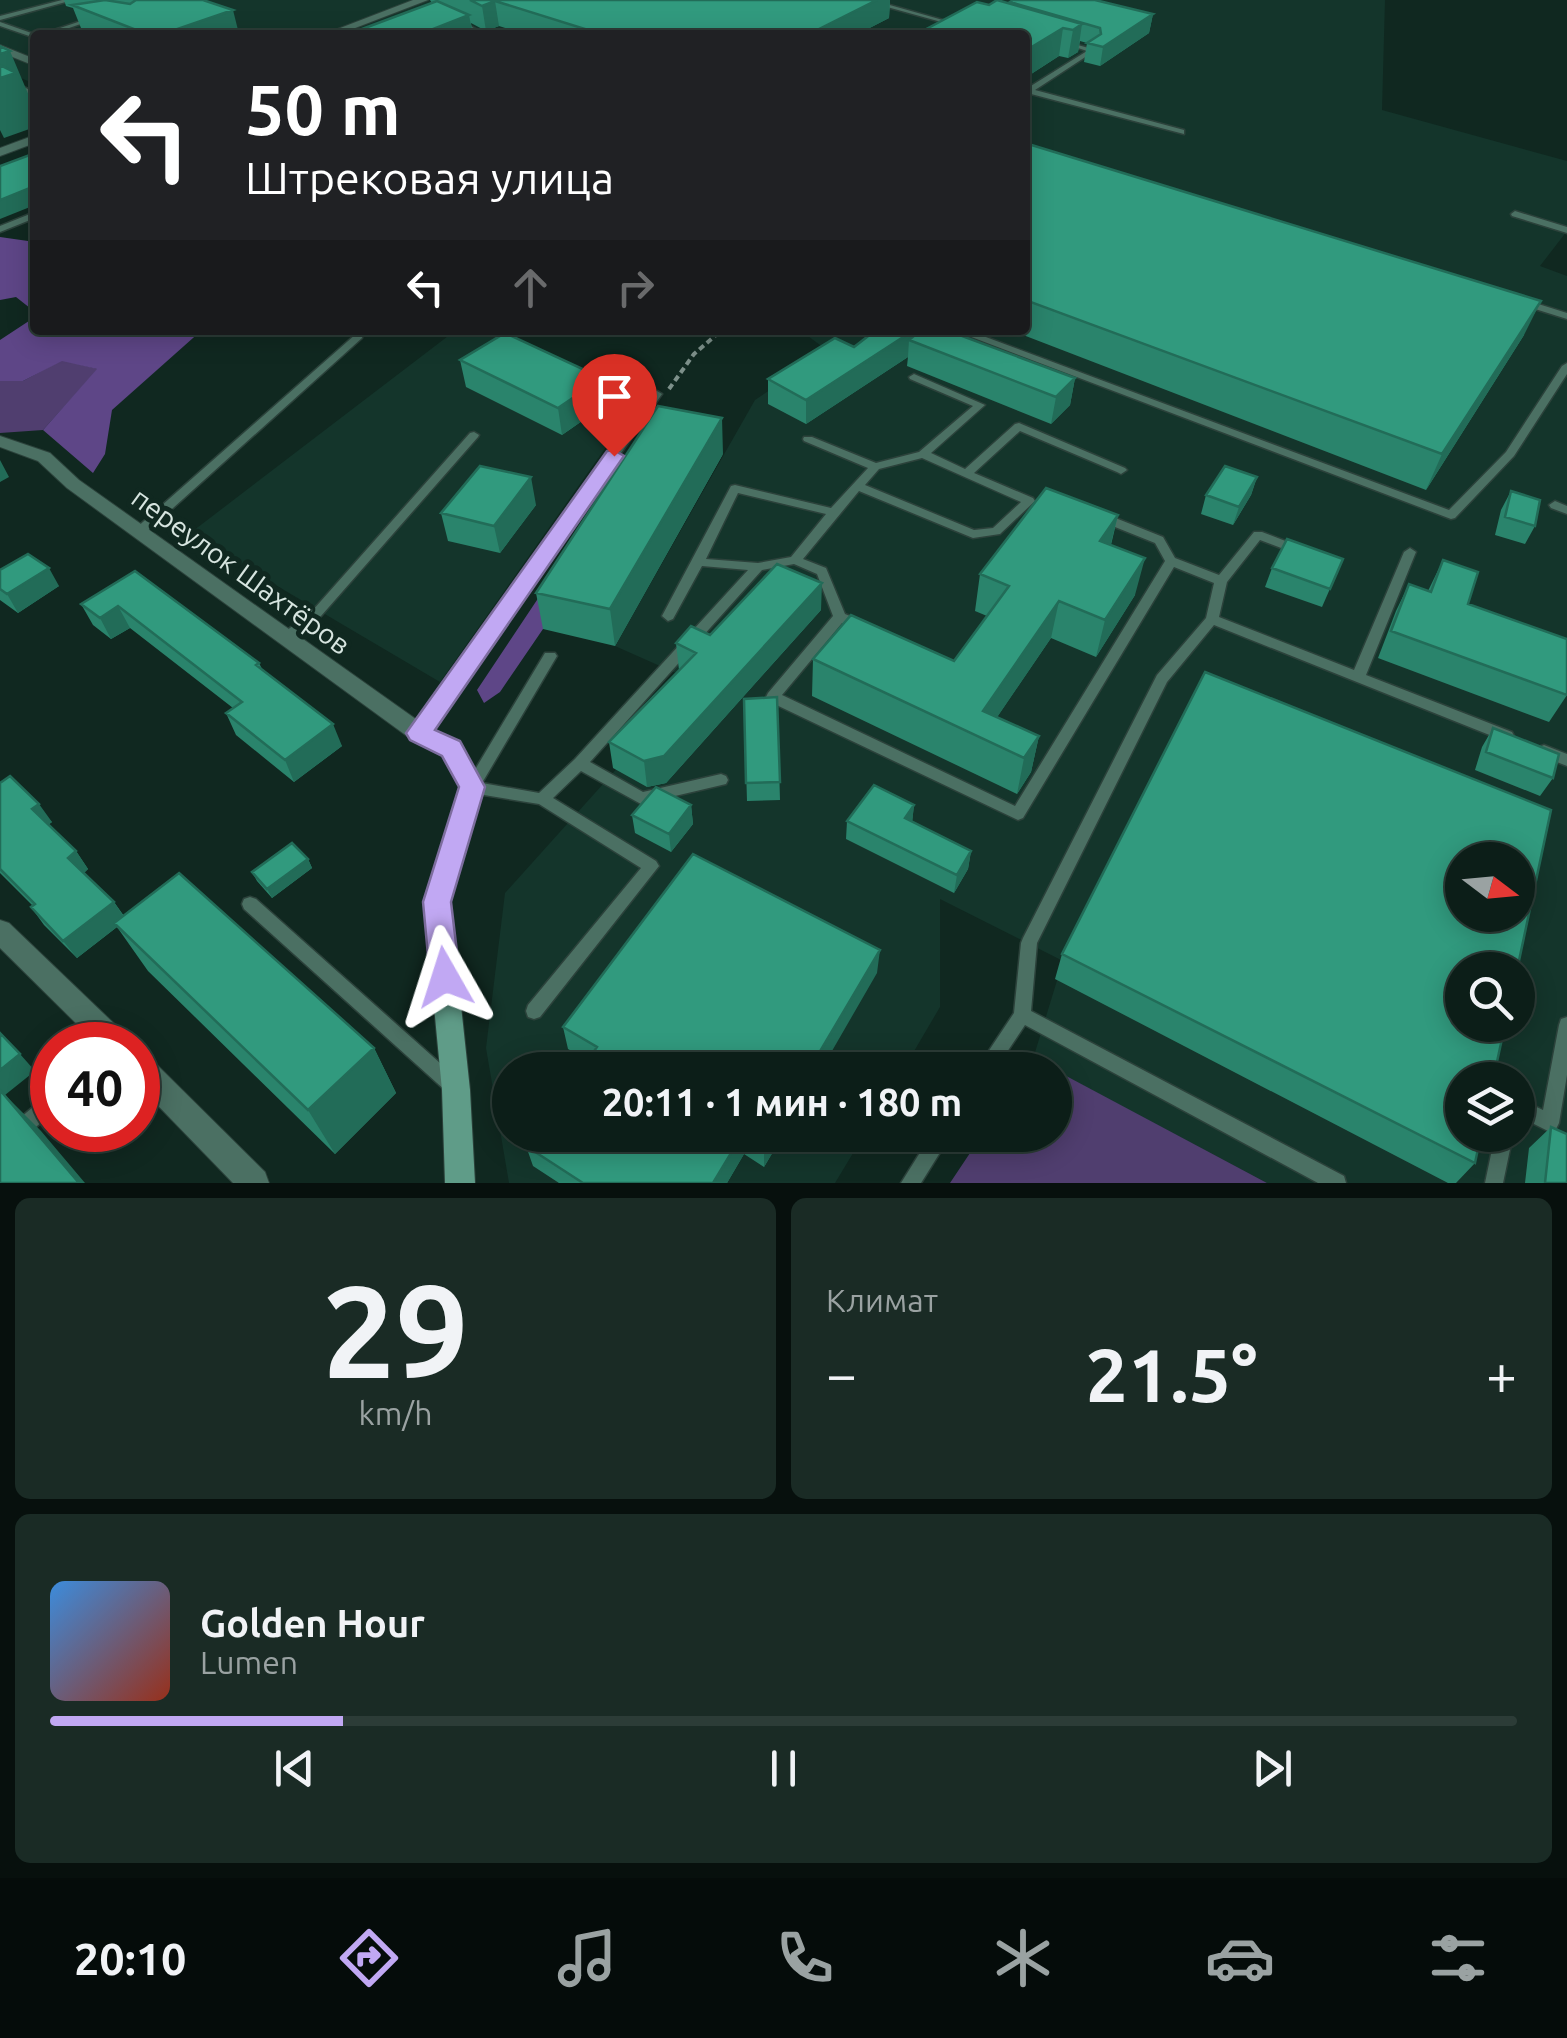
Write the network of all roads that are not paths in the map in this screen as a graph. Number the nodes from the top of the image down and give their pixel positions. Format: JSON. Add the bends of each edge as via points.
{"nodes":[{"id":1,"x":70,"y":0,"type":"edge"},
{"id":2,"x":865,"y":0,"type":"edge"},
{"id":3,"x":422,"y":5,"type":"edge"},
{"id":4,"x":103,"y":18,"type":"edge"},
{"id":5,"x":966,"y":18,"type":"edge"},
{"id":6,"x":450,"y":19,"type":"edge"},
{"id":7,"x":0,"y":21,"type":"edge"},
{"id":8,"x":954,"y":24,"type":"junction"},
{"id":9,"x":56,"y":30,"type":"edge"},
{"id":10,"x":341,"y":30,"type":"edge"},
{"id":11,"x":473,"y":30,"type":"edge"},
{"id":12,"x":944,"y":30,"type":"edge"},
{"id":13,"x":30,"y":33,"type":"edge"},
{"id":14,"x":1058,"y":40,"type":"edge"},
{"id":15,"x":0,"y":48,"type":"edge"},
{"id":16,"x":30,"y":61,"type":"edge"},
{"id":17,"x":0,"y":79,"type":"edge"},
{"id":18,"x":1030,"y":90,"type":"edge"},
{"id":19,"x":30,"y":93,"type":"edge"},
{"id":20,"x":1030,"y":93,"type":"edge"},
{"id":21,"x":1182,"y":132,"type":"dead end"},
{"id":22,"x":30,"y":140,"type":"edge"},
{"id":23,"x":3,"y":148,"type":"edge"},
{"id":24,"x":1516,"y":214,"type":"dead end"},
{"id":25,"x":30,"y":217,"type":"edge"},
{"id":26,"x":0,"y":229,"type":"edge"},
{"id":27,"x":1567,"y":230,"type":"edge"},
{"id":28,"x":1510,"y":299,"type":"edge"},
{"id":29,"x":1567,"y":316,"type":"edge"},
{"id":30,"x":971,"y":335,"type":"edge"},
{"id":31,"x":359,"y":336,"type":"dead end"},
{"id":32,"x":1567,"y":366,"type":"edge"},
{"id":33,"x":914,"y":377,"type":"dead end"},
{"id":34,"x":664,"y":391,"type":"road end"},
{"id":35,"x":474,"y":435,"type":"dead end"},
{"id":36,"x":808,"y":439,"type":"dead end"},
{"id":37,"x":0,"y":441,"type":"edge"},
{"id":38,"x":922,"y":454,"type":"junction"},
{"id":39,"x":875,"y":466,"type":"junction"},
{"id":40,"x":1122,"y":470,"type":"dead end"},
{"id":41,"x":966,"y":474,"type":"junction"},
{"id":42,"x":857,"y":486,"type":"junction"},
{"id":43,"x":1028,"y":501,"type":"junction"},
{"id":44,"x":1044,"y":503,"type":"edge"},
{"id":45,"x":834,"y":512,"type":"junction"},
{"id":46,"x":1091,"y":513,"type":"edge"},
{"id":47,"x":139,"y":532,"type":"junction"},
{"id":48,"x":1410,"y":552,"type":"dead end"},
{"id":49,"x":1316,"y":557,"type":"edge"},
{"id":50,"x":795,"y":560,"type":"junction"},
{"id":51,"x":698,"y":562,"type":"junction"},
{"id":52,"x":1171,"y":562,"type":"junction"},
{"id":53,"x":758,"y":567,"type":"junction"},
{"id":54,"x":1222,"y":582,"type":"junction"},
{"id":55,"x":668,"y":616,"type":"dead end"},
{"id":56,"x":840,"y":617,"type":"junction"},
{"id":57,"x":1212,"y":619,"type":"junction"},
{"id":58,"x":873,"y":631,"type":"edge"},
{"id":59,"x":286,"y":638,"type":"junction"},
{"id":60,"x":550,"y":656,"type":"dead end"},
{"id":61,"x":1358,"y":677,"type":"junction"},
{"id":62,"x":419,"y":733,"type":"junction"},
{"id":63,"x":1515,"y":740,"type":"edge"},
{"id":64,"x":1532,"y":746,"type":"edge"},
{"id":65,"x":451,"y":748,"type":"joint"},
{"id":66,"x":1567,"y":760,"type":"edge"},
{"id":67,"x":580,"y":763,"type":"junction"},
{"id":68,"x":720,"y":780,"type":"dead end"},
{"id":69,"x":472,"y":787,"type":"junction"},
{"id":70,"x":542,"y":799,"type":"junction"},
{"id":71,"x":250,"y":904,"type":"dead end"},
{"id":72,"x":0,"y":930,"type":"edge"},
{"id":73,"x":534,"y":1011,"type":"dead end"},
{"id":74,"x":1022,"y":1015,"type":"junction"},
{"id":75,"x":94,"y":1022,"type":"edge"},
{"id":76,"x":1567,"y":1025,"type":"edge"},
{"id":77,"x":998,"y":1052,"type":"edge"},
{"id":78,"x":160,"y":1088,"type":"edge"},
{"id":79,"x":456,"y":1090,"type":"junction"},
{"id":80,"x":1535,"y":1115,"type":"edge"},
{"id":81,"x":30,"y":1121,"type":"edge"},
{"id":82,"x":1559,"y":1127,"type":"edge"},
{"id":83,"x":0,"y":1146,"type":"edge"},
{"id":84,"x":931,"y":1152,"type":"edge"},
{"id":85,"x":1500,"y":1152,"type":"edge"},
{"id":86,"x":254,"y":1183,"type":"edge"},
{"id":87,"x":460,"y":1183,"type":"edge"},
{"id":88,"x":910,"y":1183,"type":"edge"},
{"id":89,"x":1337,"y":1183,"type":"edge"},
{"id":90,"x":1494,"y":1183,"type":"edge"}],
"edges":[{"from":1,"to":7,"type":"lane"},
{"from":2,"to":8,"type":"lane"},
{"from":3,"to":10,"type":"street"},
{"from":4,"to":9,"type":"lane"},
{"from":5,"to":8,"type":"lane"},
{"from":6,"to":11,"type":"lane"},
{"from":7,"to":13,"type":"lane"},
{"from":8,"to":12,"type":"lane"},
{"from":14,"to":18,"type":"lane","via":[[1093,50]]},
{"from":15,"to":16,"type":"street"},
{"from":17,"to":19,"type":"lane"},
{"from":20,"to":21,"type":"lane"},
{"from":22,"to":23,"type":"street"},
{"from":24,"to":27,"type":"lane"},
{"from":25,"to":26,"type":"lane"},
{"from":28,"to":29,"type":"lane"},
{"from":30,"to":32,"type":"lane","via":[[1451,515],[1510,454]]},
{"from":31,"to":47,"type":"lane"},
{"from":33,"to":38,"type":"lane","via":[[980,404]]},
{"from":34,"to":62,"type":"lane"},
{"from":35,"to":59,"type":"lane","via":[[317,613]]},
{"from":36,"to":39,"type":"lane"},
{"from":37,"to":47,"type":"street","name":"переулок Шахтёров","via":[[44,457]]},
{"from":38,"to":39,"type":"lane"},
{"from":38,"to":41,"type":"lane"},
{"from":39,"to":42,"type":"lane"},
{"from":40,"to":41,"type":"lane","via":[[1019,426]]},
{"from":41,"to":43,"type":"lane"},
{"from":42,"to":43,"type":"lane","via":[[973,534],[996,531]]},
{"from":42,"to":45,"type":"lane"},
{"from":43,"to":44,"type":"lane"},
{"from":45,"to":50,"type":"lane"},
{"from":45,"to":51,"type":"lane","via":[[736,489]]},
{"from":46,"to":52,"type":"lane","via":[[1159,540]]},
{"from":47,"to":59,"type":"street","name":"переулок Шахтёров"},
{"from":48,"to":61,"type":"lane"},
{"from":49,"to":54,"type":"lane","via":[[1258,535]]},
{"from":50,"to":53,"type":"lane"},
{"from":50,"to":56,"type":"lane","via":[[822,571]]},
{"from":51,"to":53,"type":"lane"},
{"from":51,"to":55,"type":"lane"},
{"from":52,"to":54,"type":"lane"},
{"from":52,"to":56,"type":"lane","via":[[1018,814],[773,696]]},
{"from":53,"to":67,"type":"lane"},
{"from":54,"to":57,"type":"lane"},
{"from":56,"to":58,"type":"lane"},
{"from":57,"to":61,"type":"lane"},
{"from":57,"to":74,"type":"lane","via":[[1162,680],[1029,943]]},
{"from":59,"to":62,"type":"street","name":"переулок Шахтёров"},
{"from":60,"to":69,"type":"lane"},
{"from":61,"to":63,"type":"lane"},
{"from":62,"to":65,"type":"street","name":"переулок Шахтёров"},
{"from":64,"to":66,"type":"lane"},
{"from":65,"to":69,"type":"street"},
{"from":67,"to":68,"type":"lane","via":[[641,798]]},
{"from":67,"to":70,"type":"lane"},
{"from":69,"to":70,"type":"lane"},
{"from":69,"to":79,"type":"street","via":[[437,902]]},
{"from":70,"to":73,"type":"lane","via":[[650,866]]},
{"from":71,"to":79,"type":"lane"},
{"from":72,"to":75,"type":"street"},
{"from":74,"to":77,"type":"lane"},
{"from":74,"to":89,"type":"lane"},
{"from":76,"to":82,"type":"lane"},
{"from":78,"to":86,"type":"street"},
{"from":79,"to":87,"type":"street"},
{"from":80,"to":82,"type":"lane"},
{"from":81,"to":83,"type":"lane"},
{"from":84,"to":88,"type":"lane"},
{"from":85,"to":90,"type":"lane"}]}
